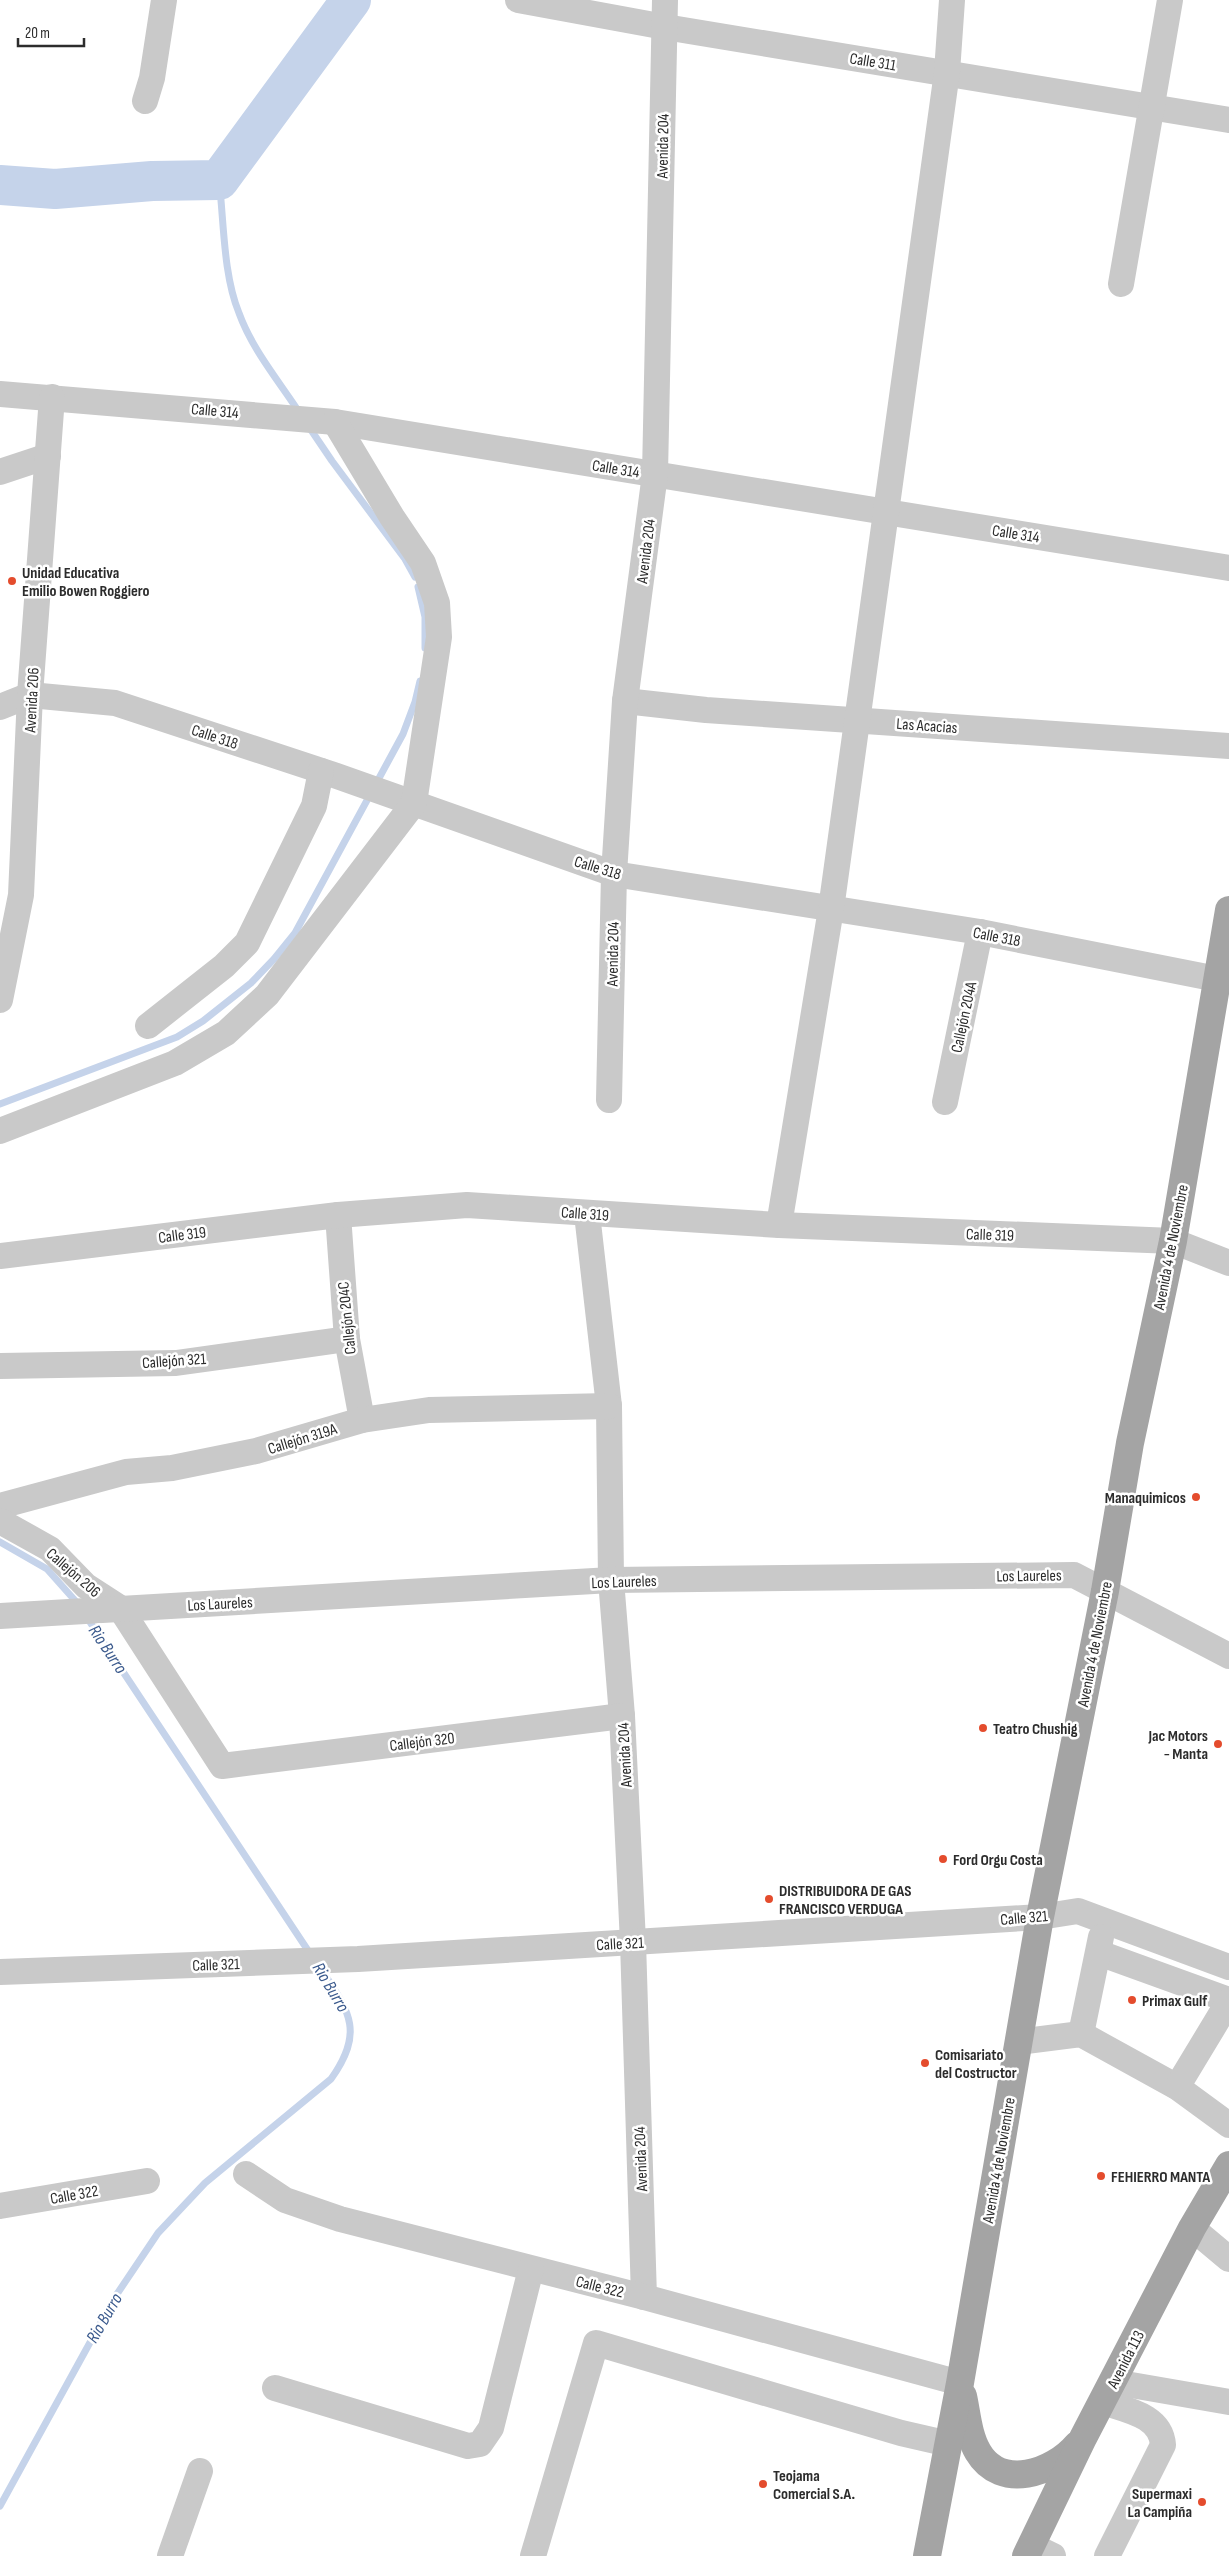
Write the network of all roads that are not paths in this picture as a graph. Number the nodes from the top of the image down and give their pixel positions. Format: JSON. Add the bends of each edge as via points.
{"nodes":[{"id":1,"x":164,"y":0,"type":"edge"},
{"id":2,"x":518,"y":0,"type":"edge"},
{"id":3,"x":665,"y":0,"type":"edge"},
{"id":4,"x":952,"y":0,"type":"edge"},
{"id":5,"x":1170,"y":0,"type":"edge"},
{"id":6,"x":665,"y":27,"type":"junction"},
{"id":7,"x":946,"y":72,"type":"junction"},
{"id":8,"x":145,"y":101,"type":"dead end"},
{"id":9,"x":1153,"y":108,"type":"junction"},
{"id":10,"x":1229,"y":120,"type":"edge"},
{"id":11,"x":1121,"y":284,"type":"dead end"},
{"id":12,"x":0,"y":394,"type":"edge"},
{"id":13,"x":52,"y":397,"type":"junction"},
{"id":14,"x":335,"y":422,"type":"junction"},
{"id":15,"x":48,"y":456,"type":"junction"},
{"id":16,"x":0,"y":472,"type":"edge"},
{"id":17,"x":655,"y":474,"type":"junction"},
{"id":18,"x":884,"y":512,"type":"junction"},
{"id":19,"x":1229,"y":568,"type":"edge"},
{"id":20,"x":30,"y":695,"type":"junction"},
{"id":21,"x":625,"y":701,"type":"junction"},
{"id":22,"x":0,"y":707,"type":"edge"},
{"id":23,"x":858,"y":720,"type":"junction"},
{"id":24,"x":1229,"y":746,"type":"edge"},
{"id":25,"x":326,"y":772,"type":"junction"},
{"id":26,"x":406,"y":800,"type":"junction"},
{"id":27,"x":614,"y":874,"type":"junction"},
{"id":28,"x":831,"y":909,"type":"junction"},
{"id":29,"x":1229,"y":910,"type":"edge"},
{"id":30,"x":980,"y":932,"type":"junction"},
{"id":31,"x":1216,"y":979,"type":"junction"},
{"id":32,"x":0,"y":1000,"type":"edge"},
{"id":33,"x":148,"y":1026,"type":"dead end"},
{"id":34,"x":609,"y":1100,"type":"dead end"},
{"id":35,"x":945,"y":1102,"type":"dead end"},
{"id":36,"x":0,"y":1131,"type":"edge"},
{"id":37,"x":587,"y":1214,"type":"junction"},
{"id":38,"x":338,"y":1215,"type":"junction"},
{"id":39,"x":779,"y":1225,"type":"junction"},
{"id":40,"x":1173,"y":1241,"type":"junction"},
{"id":41,"x":0,"y":1256,"type":"edge"},
{"id":42,"x":1229,"y":1263,"type":"edge"},
{"id":43,"x":346,"y":1339,"type":"junction"},
{"id":44,"x":0,"y":1366,"type":"edge"},
{"id":45,"x":610,"y":1406,"type":"junction"},
{"id":46,"x":362,"y":1420,"type":"junction"},
{"id":47,"x":0,"y":1506,"type":"edge"},
{"id":48,"x":0,"y":1521,"type":"edge"},
{"id":49,"x":611,"y":1580,"type":"junction"},
{"id":50,"x":1105,"y":1591,"type":"junction"},
{"id":51,"x":110,"y":1609,"type":"junction"},
{"id":52,"x":0,"y":1616,"type":"edge"},
{"id":53,"x":1229,"y":1656,"type":"edge"},
{"id":54,"x":622,"y":1716,"type":"junction"},
{"id":55,"x":1040,"y":1917,"type":"junction"},
{"id":56,"x":1104,"y":1920,"type":"junction"},
{"id":57,"x":633,"y":1942,"type":"junction"},
{"id":58,"x":1099,"y":1953,"type":"junction"},
{"id":59,"x":1229,"y":1968,"type":"edge"},
{"id":60,"x":0,"y":1972,"type":"edge"},
{"id":61,"x":1229,"y":2000,"type":"edge"},
{"id":62,"x":1081,"y":2034,"type":"junction"},
{"id":63,"x":1018,"y":2042,"type":"junction"},
{"id":64,"x":1177,"y":2087,"type":"junction"},
{"id":65,"x":1229,"y":2125,"type":"edge"},
{"id":66,"x":1229,"y":2164,"type":"edge"},
{"id":67,"x":246,"y":2174,"type":"dead end"},
{"id":68,"x":147,"y":2181,"type":"dead end"},
{"id":69,"x":0,"y":2206,"type":"edge"},
{"id":70,"x":1192,"y":2228,"type":"junction"},
{"id":71,"x":1229,"y":2259,"type":"edge"},
{"id":72,"x":531,"y":2269,"type":"junction"},
{"id":73,"x":644,"y":2297,"type":"junction"},
{"id":74,"x":960,"y":2382,"type":"junction"},
{"id":75,"x":275,"y":2388,"type":"dead end"},
{"id":76,"x":1108,"y":2392,"type":"junction"},
{"id":77,"x":1229,"y":2402,"type":"edge"},
{"id":78,"x":1083,"y":2438,"type":"junction"},
{"id":79,"x":949,"y":2444,"type":"junction"},
{"id":80,"x":200,"y":2472,"type":"dead end"},
{"id":81,"x":1036,"y":2552,"type":"edge"},
{"id":82,"x":170,"y":2556,"type":"edge"},
{"id":83,"x":533,"y":2556,"type":"edge"},
{"id":84,"x":927,"y":2556,"type":"edge"},
{"id":85,"x":1108,"y":2556,"type":"edge"}],
"edges":[{"from":1,"to":8,"type":"street","via":[[152,78]]},
{"from":2,"to":6,"type":"street","name":"Calle 311"},
{"from":3,"to":6,"type":"street","name":"Avenida 204"},
{"from":4,"to":7,"type":"street"},
{"from":5,"to":9,"type":"street"},
{"from":6,"to":7,"type":"street","name":"Calle 311"},
{"from":6,"to":17,"type":"street","name":"Avenida 204"},
{"from":7,"to":9,"type":"street","name":"Calle 311"},
{"from":7,"to":18,"type":"street"},
{"from":9,"to":10,"type":"street","name":"Calle 311"},
{"from":9,"to":11,"type":"street"},
{"from":12,"to":13,"type":"street","name":"Calle 314"},
{"from":13,"to":14,"type":"street","name":"Calle 314"},
{"from":13,"to":15,"type":"street","name":"Avenida 206"},
{"from":14,"to":17,"type":"street","name":"Calle 314"},
{"from":14,"to":26,"type":"street","via":[[423,563],[437,603],[439,637]]},
{"from":15,"to":16,"type":"street"},
{"from":15,"to":20,"type":"street","name":"Avenida 206"},
{"from":17,"to":18,"type":"street","name":"Calle 314"},
{"from":17,"to":21,"type":"street","name":"Avenida 204"},
{"from":18,"to":19,"type":"street","name":"Calle 314"},
{"from":18,"to":23,"type":"street"},
{"from":20,"to":22,"type":"street","name":"Calle 318"},
{"from":20,"to":25,"type":"street","name":"Calle 318","via":[[115,703]]},
{"from":20,"to":32,"type":"street","name":"Avenida 206","via":[[20,896]]},
{"from":21,"to":23,"type":"street","name":"Las Acacias"},
{"from":21,"to":27,"type":"street","name":"Avenida 204"},
{"from":23,"to":24,"type":"street","name":"Las Acacias"},
{"from":23,"to":28,"type":"street"},
{"from":25,"to":26,"type":"street","name":"Calle 318"},
{"from":25,"to":33,"type":"street","via":[[314,806],[247,944]]},
{"from":26,"to":27,"type":"street","name":"Calle 318"},
{"from":26,"to":36,"type":"street","via":[[267,995],[226,1033],[175,1063]]},
{"from":27,"to":28,"type":"street","name":"Calle 318"},
{"from":27,"to":34,"type":"street","name":"Avenida 204"},
{"from":28,"to":30,"type":"street","name":"Calle 318"},
{"from":28,"to":39,"type":"street"},
{"from":29,"to":31,"type":"main road","name":"Avenida 4 de Noviembre"},
{"from":30,"to":31,"type":"street","name":"Calle 318"},
{"from":30,"to":35,"type":"street","name":"Callejón 204A"},
{"from":31,"to":40,"type":"main road","name":"Avenida 4 de Noviembre"},
{"from":37,"to":38,"type":"street","name":"Calle 319","via":[[466,1205]]},
{"from":37,"to":39,"type":"street","name":"Calle 319"},
{"from":37,"to":45,"type":"street","name":"Avenida 204"},
{"from":38,"to":41,"type":"street","name":"Calle 319"},
{"from":38,"to":43,"type":"street","name":"Callejón 204C"},
{"from":39,"to":40,"type":"street","name":"Calle 319"},
{"from":40,"to":42,"type":"street","name":"Calle 319"},
{"from":40,"to":50,"type":"main road","name":"Avenida 4 de Noviembre","via":[[1130,1443]]},
{"from":43,"to":44,"type":"street","name":"Callejón 321","via":[[176,1363]]},
{"from":43,"to":46,"type":"street","name":"Callejón 204C"},
{"from":45,"to":46,"type":"street","name":"Callejón 319A","via":[[429,1410]]},
{"from":45,"to":49,"type":"street","name":"Avenida 204"},
{"from":46,"to":47,"type":"street","name":"Callejón 319A","via":[[256,1451],[172,1468],[126,1472]]},
{"from":48,"to":51,"type":"street","name":"Callejón 206","via":[[50,1549]]},
{"from":49,"to":50,"type":"street","name":"Los Laureles","via":[[1074,1575]]},
{"from":49,"to":51,"type":"street","name":"Los Laureles"},
{"from":49,"to":54,"type":"street","name":"Avenida 204"},
{"from":50,"to":53,"type":"street","name":"Los Laureles"},
{"from":50,"to":55,"type":"main road","name":"Avenida 4 de Noviembre"},
{"from":51,"to":52,"type":"street","name":"Los Laureles"},
{"from":51,"to":54,"type":"street","name":"Callejón 320","via":[[222,1766]]},
{"from":54,"to":57,"type":"street","name":"Avenida 204"},
{"from":55,"to":56,"type":"street","name":"Calle 321","via":[[1078,1911]]},
{"from":55,"to":57,"type":"street","name":"Calle 321"},
{"from":55,"to":63,"type":"main road","name":"Avenida 4 de Noviembre"},
{"from":56,"to":58,"type":"street"},
{"from":56,"to":59,"type":"street","name":"Calle 321"},
{"from":57,"to":60,"type":"street","name":"Calle 321","via":[[358,1958]]},
{"from":57,"to":73,"type":"street","name":"Avenida 204"},
{"from":58,"to":61,"type":"street"},
{"from":58,"to":62,"type":"street"},
{"from":61,"to":64,"type":"street"},
{"from":62,"to":63,"type":"street"},
{"from":62,"to":64,"type":"street"},
{"from":63,"to":74,"type":"main road","name":"Avenida 4 de Noviembre"},
{"from":64,"to":65,"type":"street"},
{"from":66,"to":70,"type":"main road","name":"Avenida 113"},
{"from":67,"to":72,"type":"street","name":"Calle 322","via":[[285,2200],[340,2219]]},
{"from":68,"to":69,"type":"street","name":"Calle 322"},
{"from":70,"to":71,"type":"street"},
{"from":70,"to":76,"type":"main road","name":"Avenida 113"},
{"from":72,"to":73,"type":"street","name":"Calle 322"},
{"from":72,"to":75,"type":"street","via":[[491,2428],[480,2444],[468,2446]]},
{"from":73,"to":74,"type":"street","name":"Calle 322"},
{"from":74,"to":78,"type":"main road","via":[[974,2443],[987,2463],[997,2469],[1020,2475],[1042,2470],[1071,2452]]},
{"from":74,"to":79,"type":"main road","name":"Avenida 4 de Noviembre"},
{"from":76,"to":77,"type":"street"},
{"from":76,"to":78,"type":"main road","name":"Avenida 113"},
{"from":76,"to":85,"type":"street","via":[[1159,2428],[1163,2444]]},
{"from":78,"to":81,"type":"main road","name":"Avenida 113"},
{"from":79,"to":83,"type":"street","via":[[596,2343]]},
{"from":79,"to":84,"type":"main road","name":"Avenida 4 de Noviembre"},
{"from":80,"to":82,"type":"street"}]}
